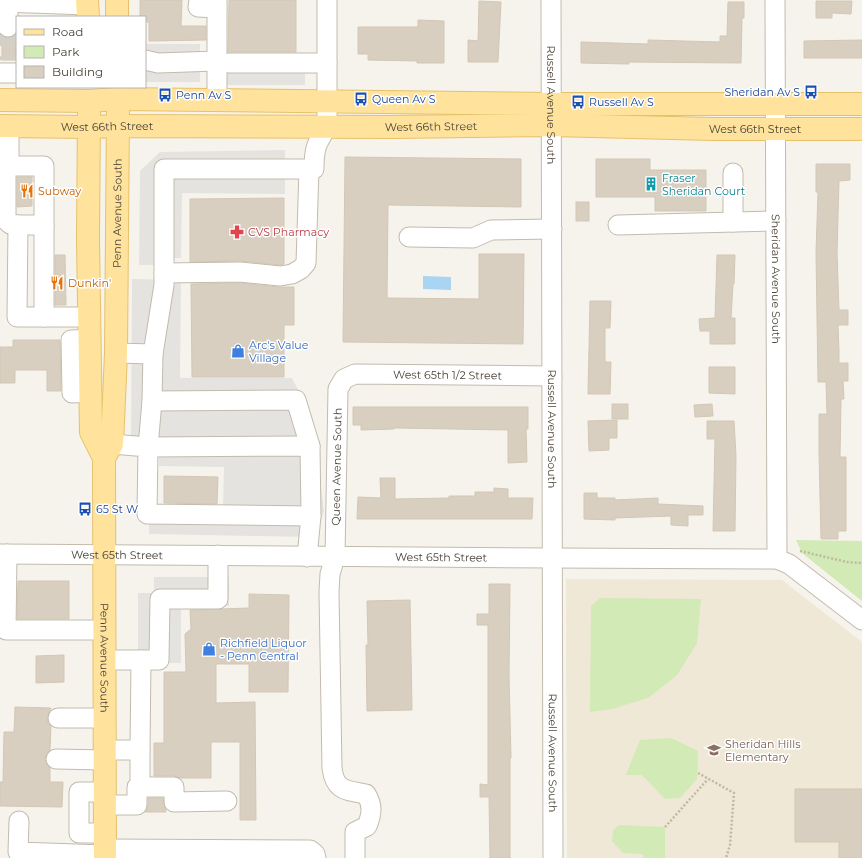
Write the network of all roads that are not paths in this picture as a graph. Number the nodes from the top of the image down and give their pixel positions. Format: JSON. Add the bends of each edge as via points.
{"nodes":[{"id":1,"x":117,"y":0,"type":"edge"},
{"id":2,"x":198,"y":0,"type":"edge"},
{"id":3,"x":327,"y":0,"type":"edge"},
{"id":4,"x":551,"y":0,"type":"edge"},
{"id":5,"x":775,"y":0,"type":"edge"},
{"id":6,"x":217,"y":4,"type":"edge"},
{"id":7,"x":4,"y":5,"type":"edge"},
{"id":8,"x":88,"y":7,"type":"edge"},
{"id":9,"x":52,"y":10,"type":"edge"},
{"id":10,"x":117,"y":16,"type":"edge"},
{"id":11,"x":8,"y":27,"type":"tunnel mouth"},
{"id":12,"x":146,"y":60,"type":"edge"},
{"id":13,"x":223,"y":62,"type":"junction"},
{"id":14,"x":327,"y":63,"type":"junction"},
{"id":15,"x":117,"y":93,"type":"edge"},
{"id":16,"x":40,"y":94,"type":"edge"},
{"id":17,"x":89,"y":94,"type":"edge"},
{"id":18,"x":0,"y":100,"type":"edge"},
{"id":19,"x":216,"y":101,"type":"junction"},
{"id":20,"x":327,"y":101,"type":"junction"},
{"id":21,"x":776,"y":103,"type":"junction"},
{"id":22,"x":862,"y":104,"type":"edge"},
{"id":23,"x":552,"y":114,"type":"junction"},
{"id":24,"x":118,"y":126,"type":"junction"},
{"id":25,"x":4,"y":127,"type":"edge"},
{"id":26,"x":89,"y":127,"type":"junction"},
{"id":27,"x":327,"y":127,"type":"junction"},
{"id":28,"x":776,"y":129,"type":"junction"},
{"id":29,"x":862,"y":129,"type":"edge"},
{"id":30,"x":9,"y":166,"type":"junction"},
{"id":31,"x":309,"y":169,"type":"junction"},
{"id":32,"x":733,"y":172,"type":"dead end"},
{"id":33,"x":776,"y":221,"type":"junction"},
{"id":34,"x":733,"y":222,"type":"junction"},
{"id":35,"x":18,"y":225,"type":"junction"},
{"id":36,"x":44,"y":225,"type":"junction"},
{"id":37,"x":618,"y":225,"type":"dead end"},
{"id":38,"x":552,"y":229,"type":"junction"},
{"id":39,"x":410,"y":237,"type":"dead end"},
{"id":40,"x":164,"y":273,"type":"junction"},
{"id":41,"x":44,"y":317,"type":"junction"},
{"id":42,"x":90,"y":317,"type":"junction"},
{"id":43,"x":116,"y":353,"type":"junction"},
{"id":44,"x":153,"y":354,"type":"junction"},
{"id":45,"x":552,"y":376,"type":"junction"},
{"id":46,"x":344,"y":379,"type":"joint"},
{"id":47,"x":152,"y":400,"type":"junction"},
{"id":48,"x":310,"y":446,"type":"junction"},
{"id":49,"x":148,"y":447,"type":"junction"},
{"id":50,"x":108,"y":451,"type":"junction"},
{"id":51,"x":311,"y":516,"type":"junction"},
{"id":52,"x":4,"y":554,"type":"edge"},
{"id":53,"x":104,"y":555,"type":"junction"},
{"id":54,"x":218,"y":556,"type":"junction"},
{"id":55,"x":307,"y":557,"type":"junction"},
{"id":56,"x":335,"y":557,"type":"junction"},
{"id":57,"x":553,"y":558,"type":"junction"},
{"id":58,"x":777,"y":559,"type":"junction"},
{"id":59,"x":862,"y":620,"type":"edge"},
{"id":60,"x":104,"y":630,"type":"junction"},
{"id":61,"x":104,"y":660,"type":"junction"},
{"id":62,"x":141,"y":660,"type":"junction"},
{"id":63,"x":58,"y":718,"type":"dead end"},
{"id":64,"x":104,"y":718,"type":"junction"},
{"id":65,"x":140,"y":750,"type":"junction"},
{"id":66,"x":104,"y":755,"type":"junction"},
{"id":67,"x":56,"y":759,"type":"dead end"},
{"id":68,"x":140,"y":787,"type":"junction"},
{"id":69,"x":104,"y":798,"type":"junction"},
{"id":70,"x":227,"y":801,"type":"dead end"},
{"id":71,"x":19,"y":821,"type":"dead end"},
{"id":72,"x":105,"y":849,"type":"edge"},
{"id":73,"x":135,"y":853,"type":"edge"},
{"id":74,"x":316,"y":858,"type":"edge"},
{"id":75,"x":355,"y":858,"type":"edge"},
{"id":76,"x":554,"y":858,"type":"edge"}],
"edges":[{"from":1,"to":10,"type":"main road"},
{"from":2,"to":6,"type":"street","via":[[198,7]]},
{"from":3,"to":14,"type":"street"},
{"from":4,"to":23,"type":"street","name":"Russell Avenue South"},
{"from":5,"to":21,"type":"street","name":"Sheridan Avenue South"},
{"from":6,"to":13,"type":"street"},
{"from":7,"to":9,"type":"street"},
{"from":7,"to":11,"type":"street"},
{"from":8,"to":9,"type":"street"},
{"from":12,"to":13,"type":"street","via":[[158,63]]},
{"from":13,"to":14,"type":"street"},
{"from":13,"to":19,"type":"street"},
{"from":14,"to":20,"type":"street"},
{"from":15,"to":17,"type":"main road","name":"West 66th Street"},
{"from":15,"to":19,"type":"main road","name":"West 66th Street"},
{"from":15,"to":24,"type":"main road","name":"Penn Avenue South"},
{"from":16,"to":17,"type":"main road","name":"West 66th Street"},
{"from":16,"to":18,"type":"main road","name":"West 66th Street"},
{"from":17,"to":26,"type":"main road","name":"Penn Avenue South"},
{"from":19,"to":20,"type":"main road","name":"West 66th Street"},
{"from":20,"to":23,"type":"main road","name":"West 66th Street"},
{"from":20,"to":27,"type":"street"},
{"from":21,"to":22,"type":"main road","name":"West 66th Street"},
{"from":21,"to":23,"type":"main road","name":"West 66th Street"},
{"from":21,"to":28,"type":"street","name":"Sheridan Avenue South"},
{"from":23,"to":27,"type":"main road","name":"West 66th Street"},
{"from":23,"to":28,"type":"main road","name":"West 66th Street"},
{"from":23,"to":38,"type":"street","name":"Russell Avenue South"},
{"from":24,"to":26,"type":"main road","name":"West 66th Street"},
{"from":24,"to":27,"type":"main road","name":"West 66th Street"},
{"from":24,"to":43,"type":"main road","name":"Penn Avenue South"},
{"from":25,"to":26,"type":"main road","name":"West 66th Street"},
{"from":25,"to":30,"type":"street"},
{"from":26,"to":42,"type":"main road","name":"Penn Avenue South"},
{"from":27,"to":31,"type":"street","via":[[314,152],[314,169]]},
{"from":28,"to":29,"type":"main road","name":"West 66th Street"},
{"from":28,"to":33,"type":"street","name":"Sheridan Avenue South"},
{"from":30,"to":35,"type":"street","via":[[6,171],[6,220],[10,224]]},
{"from":30,"to":36,"type":"street","via":[[44,166]]},
{"from":31,"to":40,"type":"street","via":[[306,264],[301,269],[280,276],[240,272]]},
{"from":31,"to":40,"type":"street","via":[[164,169]]},
{"from":32,"to":34,"type":"street"},
{"from":33,"to":34,"type":"street"},
{"from":33,"to":58,"type":"street","name":"Sheridan Avenue South"},
{"from":34,"to":37,"type":"street"},
{"from":35,"to":36,"type":"street"},
{"from":35,"to":41,"type":"street","via":[[17,317]]},
{"from":36,"to":41,"type":"street"},
{"from":38,"to":39,"type":"street","via":[[491,230],[472,238]]},
{"from":38,"to":45,"type":"street","name":"Russell Avenue South"},
{"from":40,"to":44,"type":"street"},
{"from":41,"to":42,"type":"street"},
{"from":42,"to":50,"type":"main road","name":"Penn Avenue South","via":[[91,432]]},
{"from":43,"to":44,"type":"street"},
{"from":43,"to":50,"type":"main road","name":"Penn Avenue South"},
{"from":44,"to":47,"type":"street"},
{"from":45,"to":46,"type":"street","name":"West 65th 1/2 Street","via":[[355,374]]},
{"from":45,"to":57,"type":"street","name":"Russell Avenue South"},
{"from":46,"to":56,"type":"street","name":"Queen Avenue South","via":[[338,389]]},
{"from":47,"to":48,"type":"street","via":[[296,400]]},
{"from":47,"to":49,"type":"street"},
{"from":48,"to":49,"type":"street"},
{"from":48,"to":51,"type":"street"},
{"from":49,"to":50,"type":"street"},
{"from":49,"to":51,"type":"street","via":[[147,514]]},
{"from":50,"to":53,"type":"main road","name":"Penn Avenue South"},
{"from":51,"to":55,"type":"street"},
{"from":52,"to":53,"type":"street","name":"West 65th Street"},
{"from":52,"to":60,"type":"street","via":[[6,630]]},
{"from":53,"to":54,"type":"street","name":"West 65th Street"},
{"from":53,"to":60,"type":"main road","name":"Penn Avenue South"},
{"from":54,"to":55,"type":"street","name":"West 65th Street"},
{"from":54,"to":62,"type":"street","via":[[218,599],[160,599],[159,660]]},
{"from":55,"to":56,"type":"street","name":"West 65th Street"},
{"from":56,"to":57,"type":"street","name":"West 65th Street"},
{"from":56,"to":75,"type":"street","name":"Queen Avenue South","via":[[330,574],[329,592],[333,774],[336,784],[366,794],[371,801],[371,818],[368,826],[355,832]]},
{"from":57,"to":58,"type":"street","name":"West 65th Street"},
{"from":57,"to":76,"type":"street","name":"Russell Avenue South"},
{"from":58,"to":59,"type":"street","name":"West 65th Street","via":[[789,564]]},
{"from":60,"to":61,"type":"main road","name":"Penn Avenue South"},
{"from":61,"to":62,"type":"street"},
{"from":61,"to":64,"type":"main road","name":"Penn Avenue South"},
{"from":62,"to":65,"type":"street"},
{"from":63,"to":64,"type":"street"},
{"from":64,"to":66,"type":"main road","name":"Penn Avenue South"},
{"from":65,"to":66,"type":"street"},
{"from":65,"to":68,"type":"street"},
{"from":66,"to":67,"type":"street"},
{"from":66,"to":69,"type":"main road","name":"Penn Avenue South"},
{"from":68,"to":69,"type":"street","via":[[137,787],[137,805]]},
{"from":68,"to":70,"type":"street","via":[[174,787],[174,802]]},
{"from":69,"to":72,"type":"main road","name":"Penn Avenue South"},
{"from":69,"to":72,"type":"street","via":[[79,792],[79,833]]},
{"from":71,"to":72,"type":"street","via":[[18,852]]},
{"from":72,"to":73,"type":"street"},
{"from":73,"to":74,"type":"street","via":[[310,850]]}]}
